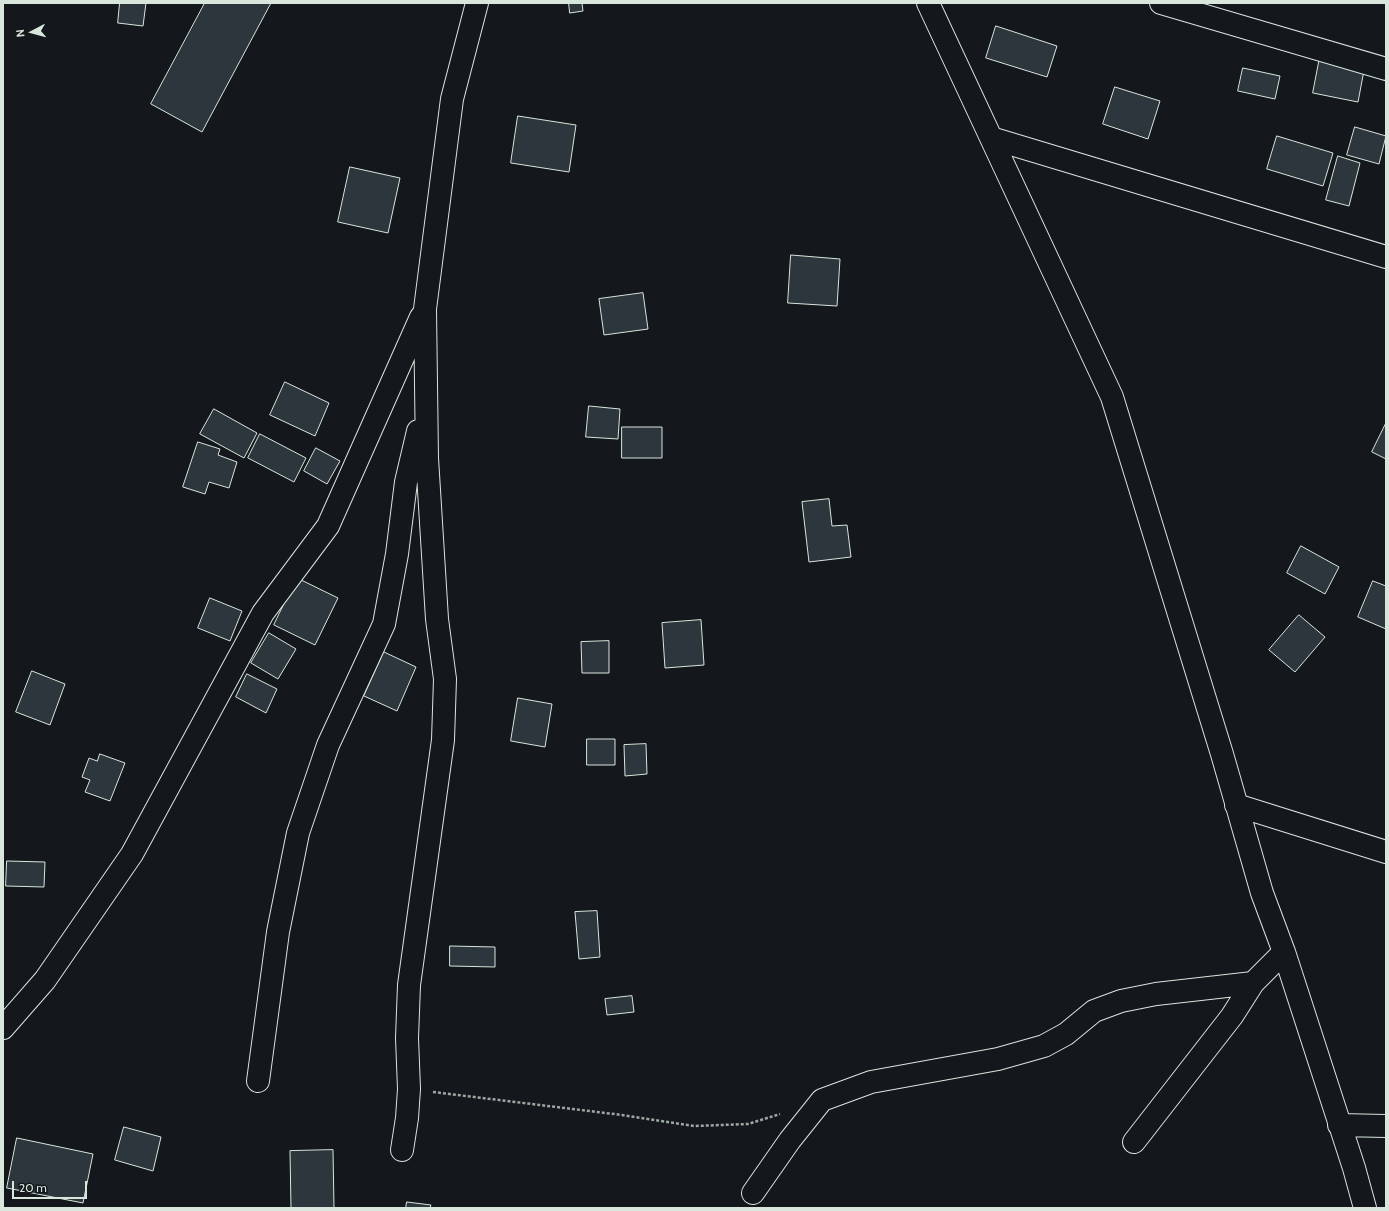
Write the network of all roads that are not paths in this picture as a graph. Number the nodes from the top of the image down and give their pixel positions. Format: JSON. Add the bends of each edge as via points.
{"nodes":[{"id":1,"x":477,"y":3,"type":"edge"},
{"id":2,"x":928,"y":3,"type":"edge"},
{"id":3,"x":1161,"y":3,"type":"edge"},
{"id":4,"x":1386,"y":69,"type":"edge"},
{"id":5,"x":991,"y":138,"type":"junction"},
{"id":6,"x":1386,"y":257,"type":"edge"},
{"id":7,"x":425,"y":309,"type":"junction"},
{"id":8,"x":426,"y":402,"type":"junction"},
{"id":9,"x":1236,"y":805,"type":"junction"},
{"id":10,"x":1386,"y":852,"type":"edge"},
{"id":11,"x":1284,"y":952,"type":"junction"},
{"id":12,"x":1254,"y":983,"type":"junction"},
{"id":13,"x":12,"y":1005,"type":"edge"},
{"id":14,"x":3,"y":1028,"type":"edge"},
{"id":15,"x":258,"y":1080,"type":"dead end"},
{"id":16,"x":1340,"y":1125,"type":"junction"},
{"id":17,"x":1386,"y":1126,"type":"edge"},
{"id":18,"x":1134,"y":1142,"type":"dead end"},
{"id":19,"x":402,"y":1150,"type":"dead end"},
{"id":20,"x":753,"y":1193,"type":"dead end"},
{"id":21,"x":1364,"y":1208,"type":"edge"}],
"edges":[{"from":1,"to":7,"type":"street","via":[[452,99]]},
{"from":2,"to":5,"type":"street"},
{"from":3,"to":4,"type":"street"},
{"from":5,"to":6,"type":"street"},
{"from":5,"to":9,"type":"street","via":[[1112,396]]},
{"from":7,"to":8,"type":"street"},
{"from":7,"to":13,"type":"street","via":[[328,526],[263,613],[132,854],[45,980]]},
{"from":8,"to":15,"type":"street","via":[[406,482],[397,554],[384,624],[328,745],[298,833],[278,932]]},
{"from":8,"to":19,"type":"street","via":[[437,619],[445,679],[443,740],[409,985],[407,1118]]},
{"from":9,"to":10,"type":"street"},
{"from":9,"to":11,"type":"street","via":[[1262,893]]},
{"from":11,"to":12,"type":"street"},
{"from":11,"to":16,"type":"street"},
{"from":12,"to":18,"type":"street","via":[[1232,1016]]},
{"from":12,"to":20,"type":"street","via":[[1156,994],[1121,1001],[1094,1011],[1066,1034],[1044,1046],[998,1059],[871,1082],[822,1100]]},
{"from":13,"to":14,"type":"street"},
{"from":16,"to":17,"type":"street"},
{"from":16,"to":21,"type":"street"}]}
